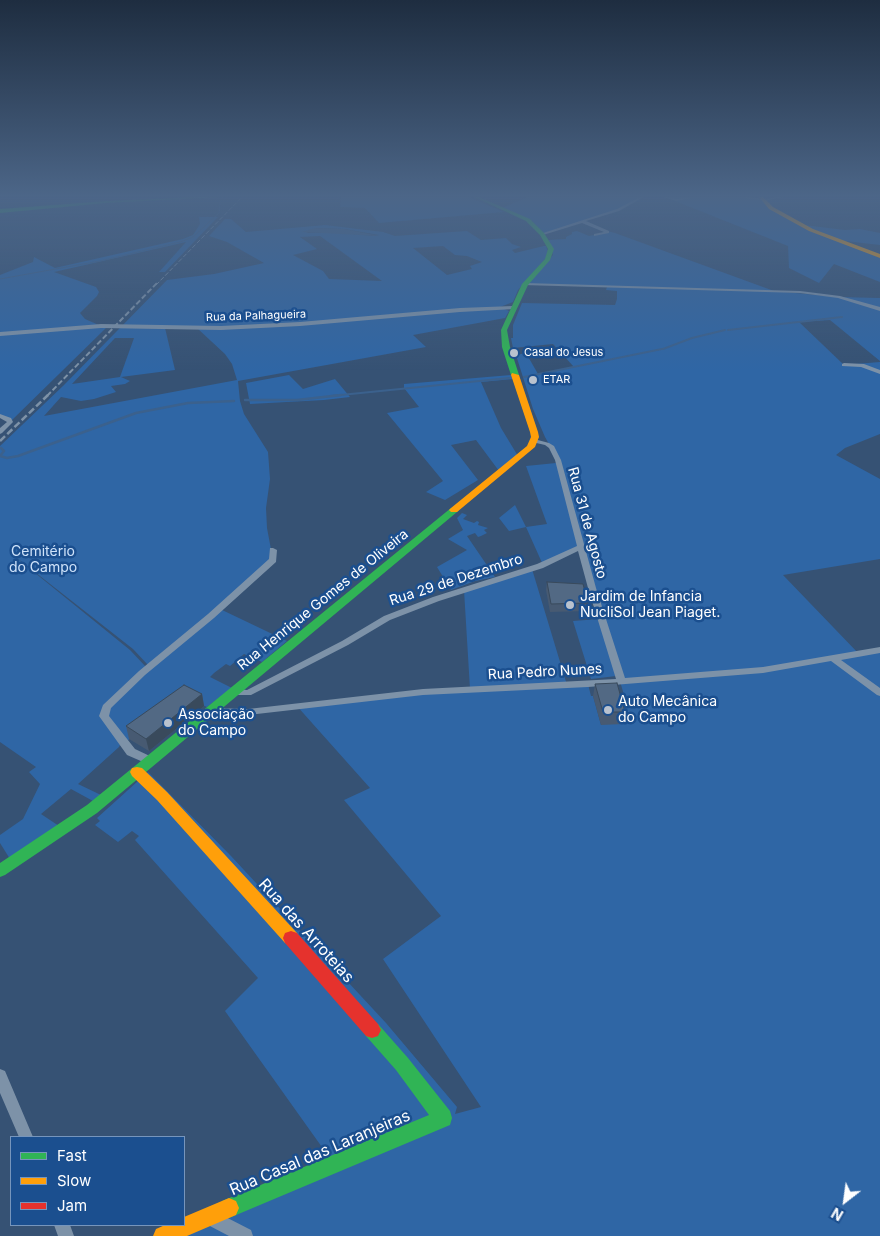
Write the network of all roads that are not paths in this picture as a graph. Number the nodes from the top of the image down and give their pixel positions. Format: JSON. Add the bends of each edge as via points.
{"nodes":[{"id":1,"x":550,"y":255,"type":"edge"},
{"id":2,"x":523,"y":288,"type":"junction"},
{"id":3,"x":513,"y":308,"type":"junction"},
{"id":4,"x":880,"y":309,"type":"edge"},
{"id":5,"x":0,"y":334,"type":"edge"},
{"id":6,"x":844,"y":365,"type":"dead end"},
{"id":7,"x":880,"y":372,"type":"edge"},
{"id":8,"x":0,"y":416,"type":"edge"},
{"id":9,"x":0,"y":432,"type":"edge"},
{"id":10,"x":534,"y":441,"type":"junction"},
{"id":11,"x":582,"y":547,"type":"junction"},
{"id":12,"x":272,"y":550,"type":"dead end"},
{"id":13,"x":880,"y":650,"type":"edge"},
{"id":14,"x":832,"y":658,"type":"junction"},
{"id":15,"x":621,"y":681,"type":"junction"},
{"id":16,"x":235,"y":692,"type":"junction"},
{"id":17,"x":880,"y":693,"type":"edge"},
{"id":18,"x":211,"y":711,"type":"junction"},
{"id":19,"x":150,"y":761,"type":"junction"},
{"id":20,"x":137,"y":772,"type":"junction"},
{"id":21,"x":0,"y":871,"type":"edge"},
{"id":22,"x":0,"y":1076,"type":"edge"},
{"id":23,"x":443,"y":1118,"type":"joint"},
{"id":24,"x":26,"y":1136,"type":"edge"},
{"id":25,"x":211,"y":1217,"type":"junction"},
{"id":26,"x":163,"y":1236,"type":"edge"},
{"id":27,"x":244,"y":1236,"type":"edge"}],
"edges":[{"from":1,"to":2,"type":"main road"},
{"from":2,"to":3,"type":"main road"},
{"from":2,"to":4,"type":"street","via":[[800,292],[838,297]]},
{"from":3,"to":5,"type":"street","name":"Rua da Palhagueira","via":[[295,325],[213,328],[101,326]]},
{"from":3,"to":10,"type":"main road","via":[[504,330],[504,341],[533,426]]},
{"from":6,"to":7,"type":"street","via":[[862,364]]},
{"from":8,"to":9,"type":"street","via":[[10,422]]},
{"from":10,"to":11,"type":"street","name":"Rua 31 de Agosto","via":[[552,447],[558,460]]},
{"from":10,"to":16,"type":"main road","name":"Rua Henrique Gomes de Oliveira","via":[[524,454]]},
{"from":11,"to":15,"type":"street","name":"Rua 31 de Agosto"},
{"from":11,"to":16,"type":"street","name":"Rua 29 de Dezembro","via":[[540,566],[436,598],[387,618],[248,693]]},
{"from":12,"to":19,"type":"street","via":[[273,560],[106,707],[104,716],[131,752]]},
{"from":13,"to":14,"type":"street","name":"Rua Pedro Nunes"},
{"from":14,"to":15,"type":"street","name":"Rua Pedro Nunes","via":[[763,670]]},
{"from":14,"to":17,"type":"street"},
{"from":15,"to":18,"type":"street","name":"Rua Pedro Nunes","via":[[423,692],[248,712]]},
{"from":16,"to":18,"type":"main road","name":"Rua Henrique Gomes de Oliveira"},
{"from":18,"to":19,"type":"main road","name":"Rua Henrique Gomes de Oliveira"},
{"from":19,"to":20,"type":"main road","name":"Rua Henrique Gomes de Oliveira"},
{"from":20,"to":21,"type":"main road","name":"Rua Henrique Gomes de Oliveira","via":[[72,825]]},
{"from":20,"to":23,"type":"main road","name":"Rua das Arroteias","via":[[316,966],[402,1064]]},
{"from":22,"to":24,"type":"street"},
{"from":23,"to":25,"type":"main road","name":"Rua Casal das Laranjeiras"},
{"from":25,"to":26,"type":"main road","name":"Rua Casal das Laranjeiras"},
{"from":25,"to":27,"type":"street"}]}
